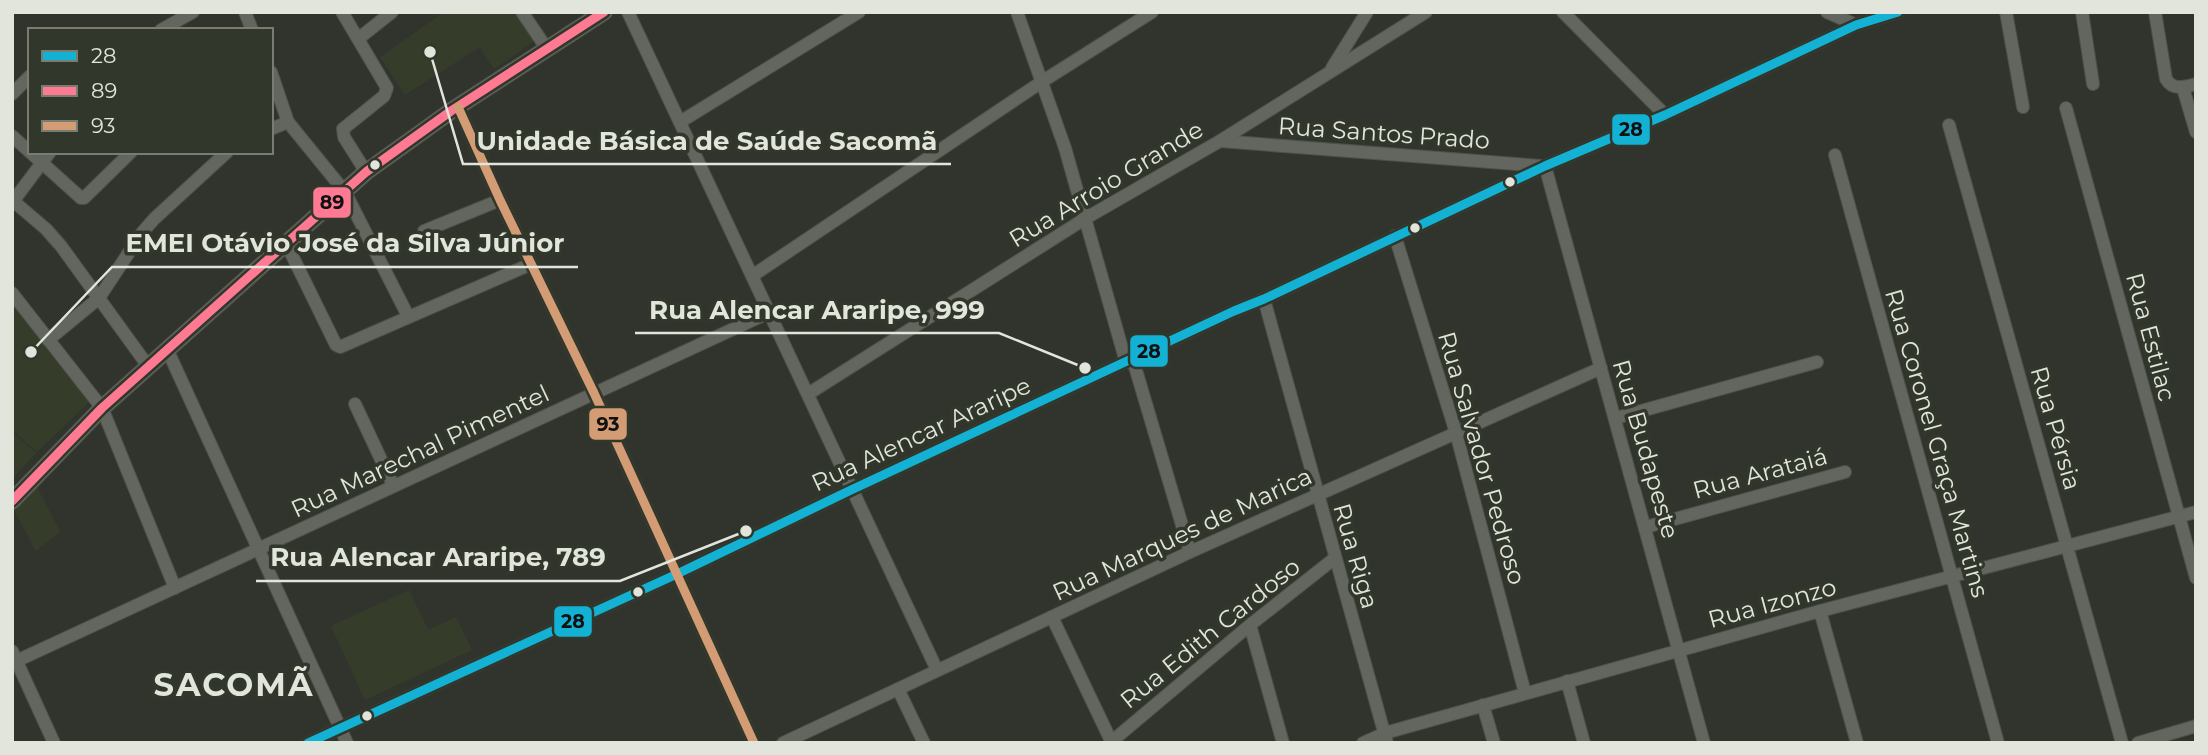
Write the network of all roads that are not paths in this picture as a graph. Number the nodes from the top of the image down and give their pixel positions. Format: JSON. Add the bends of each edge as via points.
{"nodes":[{"id":1,"x":193,"y":12,"type":"edge"},
{"id":2,"x":342,"y":12,"type":"edge"},
{"id":3,"x":392,"y":12,"type":"edge"},
{"id":4,"x":522,"y":12,"type":"edge"},
{"id":5,"x":604,"y":12,"type":"edge"},
{"id":6,"x":628,"y":12,"type":"edge"},
{"id":7,"x":859,"y":12,"type":"edge"},
{"id":8,"x":1017,"y":12,"type":"edge"},
{"id":9,"x":1152,"y":12,"type":"edge"},
{"id":10,"x":1367,"y":12,"type":"edge"},
{"id":11,"x":1426,"y":12,"type":"edge"},
{"id":12,"x":1563,"y":12,"type":"edge"},
{"id":13,"x":1827,"y":12,"type":"edge"},
{"id":14,"x":1898,"y":12,"type":"edge"},
{"id":15,"x":2006,"y":12,"type":"edge"},
{"id":16,"x":2082,"y":12,"type":"edge"},
{"id":17,"x":2155,"y":12,"type":"edge"},
{"id":18,"x":1856,"y":25,"type":"junction"},
{"id":19,"x":165,"y":28,"type":"edge"},
{"id":20,"x":358,"y":38,"type":"junction"},
{"id":21,"x":547,"y":50,"type":"junction"},
{"id":22,"x":1331,"y":71,"type":"junction"},
{"id":23,"x":28,"y":78,"type":"edge"},
{"id":24,"x":273,"y":78,"type":"edge"},
{"id":25,"x":1043,"y":81,"type":"junction"},
{"id":26,"x":2094,"y":84,"type":"dead end"},
{"id":27,"x":2189,"y":86,"type":"edge"},
{"id":28,"x":12,"y":94,"type":"edge"},
{"id":29,"x":458,"y":107,"type":"junction"},
{"id":30,"x":2023,"y":107,"type":"dead end"},
{"id":31,"x":2066,"y":108,"type":"dead end"},
{"id":32,"x":1665,"y":115,"type":"junction"},
{"id":33,"x":288,"y":122,"type":"junction"},
{"id":34,"x":680,"y":122,"type":"junction"},
{"id":35,"x":1949,"y":125,"type":"dead end"},
{"id":36,"x":273,"y":128,"type":"edge"},
{"id":37,"x":2196,"y":132,"type":"edge"},
{"id":38,"x":12,"y":136,"type":"edge"},
{"id":39,"x":1220,"y":141,"type":"junction"},
{"id":40,"x":28,"y":150,"type":"edge"},
{"id":41,"x":129,"y":154,"type":"edge"},
{"id":42,"x":225,"y":154,"type":"edge"},
{"id":43,"x":1835,"y":155,"type":"dead end"},
{"id":44,"x":46,"y":157,"type":"edge"},
{"id":45,"x":1545,"y":166,"type":"junction"},
{"id":46,"x":366,"y":172,"type":"junction"},
{"id":47,"x":345,"y":192,"type":"junction"},
{"id":48,"x":13,"y":200,"type":"edge"},
{"id":49,"x":500,"y":200,"type":"junction"},
{"id":50,"x":1086,"y":218,"type":"junction"},
{"id":51,"x":424,"y":231,"type":"dead end"},
{"id":52,"x":1395,"y":236,"type":"junction"},
{"id":53,"x":287,"y":245,"type":"junction"},
{"id":54,"x":531,"y":264,"type":"junction"},
{"id":55,"x":752,"y":276,"type":"junction"},
{"id":56,"x":12,"y":293,"type":"edge"},
{"id":57,"x":99,"y":298,"type":"junction"},
{"id":58,"x":1264,"y":299,"type":"junction"},
{"id":59,"x":769,"y":312,"type":"junction"},
{"id":60,"x":408,"y":316,"type":"junction"},
{"id":61,"x":48,"y":340,"type":"junction"},
{"id":62,"x":167,"y":349,"type":"junction"},
{"id":63,"x":1130,"y":361,"type":"junction"},
{"id":64,"x":1816,"y":362,"type":"dead end"},
{"id":65,"x":148,"y":366,"type":"junction"},
{"id":66,"x":1601,"y":368,"type":"junction"},
{"id":67,"x":594,"y":393,"type":"junction"},
{"id":68,"x":808,"y":394,"type":"junction"},
{"id":69,"x":355,"y":404,"type":"dead end"},
{"id":70,"x":102,"y":408,"type":"junction"},
{"id":71,"x":1616,"y":418,"type":"junction"},
{"id":72,"x":1456,"y":433,"type":"junction"},
{"id":73,"x":1845,"y":472,"type":"dead end"},
{"id":74,"x":393,"y":485,"type":"junction"},
{"id":75,"x":851,"y":490,"type":"junction"},
{"id":76,"x":1317,"y":495,"type":"junction"},
{"id":77,"x":12,"y":501,"type":"edge"},
{"id":78,"x":2196,"y":512,"type":"edge"},
{"id":79,"x":2178,"y":516,"type":"junction"},
{"id":80,"x":1646,"y":527,"type":"junction"},
{"id":81,"x":2067,"y":546,"type":"junction"},
{"id":82,"x":260,"y":549,"type":"junction"},
{"id":83,"x":1190,"y":552,"type":"junction"},
{"id":84,"x":1335,"y":558,"type":"junction"},
{"id":85,"x":677,"y":574,"type":"junction"},
{"id":86,"x":1952,"y":577,"type":"junction"},
{"id":87,"x":2196,"y":578,"type":"edge"},
{"id":88,"x":175,"y":588,"type":"junction"},
{"id":89,"x":1820,"y":611,"type":"junction"},
{"id":90,"x":1052,"y":617,"type":"junction"},
{"id":91,"x":1250,"y":625,"type":"junction"},
{"id":92,"x":1679,"y":650,"type":"junction"},
{"id":93,"x":14,"y":658,"type":"edge"},
{"id":94,"x":937,"y":670,"type":"junction"},
{"id":95,"x":1567,"y":681,"type":"junction"},
{"id":96,"x":898,"y":689,"type":"junction"},
{"id":97,"x":1525,"y":693,"type":"junction"},
{"id":98,"x":1483,"y":705,"type":"junction"},
{"id":99,"x":2196,"y":726,"type":"edge"},
{"id":100,"x":340,"y":728,"type":"junction"},
{"id":101,"x":1386,"y":738,"type":"edge"},
{"id":102,"x":1112,"y":742,"type":"edge"},
{"id":103,"x":54,"y":743,"type":"edge"},
{"id":104,"x":308,"y":743,"type":"edge"},
{"id":105,"x":346,"y":743,"type":"edge"},
{"id":106,"x":754,"y":743,"type":"edge"},
{"id":107,"x":783,"y":743,"type":"edge"},
{"id":108,"x":923,"y":743,"type":"edge"},
{"id":109,"x":1283,"y":743,"type":"edge"},
{"id":110,"x":1363,"y":743,"type":"edge"},
{"id":111,"x":1494,"y":743,"type":"edge"},
{"id":112,"x":1584,"y":743,"type":"edge"},
{"id":113,"x":1704,"y":743,"type":"edge"},
{"id":114,"x":1857,"y":743,"type":"edge"},
{"id":115,"x":1998,"y":743,"type":"edge"},
{"id":116,"x":2122,"y":743,"type":"edge"},
{"id":117,"x":2138,"y":743,"type":"edge"}],
"edges":[{"from":1,"to":19,"type":"street"},
{"from":2,"to":20,"type":"street"},
{"from":3,"to":20,"type":"street"},
{"from":4,"to":21,"type":"street"},
{"from":5,"to":21,"type":"main road"},
{"from":6,"to":34,"type":"street"},
{"from":7,"to":34,"type":"street"},
{"from":8,"to":25,"type":"street"},
{"from":9,"to":25,"type":"street"},
{"from":10,"to":22,"type":"street"},
{"from":11,"to":22,"type":"street","name":"Rua Arroio Grande"},
{"from":12,"to":32,"type":"street"},
{"from":13,"to":18,"type":"street"},
{"from":14,"to":18,"type":"street","name":"Rua Alencar Araripe"},
{"from":15,"to":30,"type":"street"},
{"from":16,"to":26,"type":"street"},
{"from":17,"to":27,"type":"street","via":[[2166,79],[2170,85]]},
{"from":18,"to":32,"type":"street","name":"Rua Alencar Araripe"},
{"from":20,"to":46,"type":"street","via":[[387,88],[384,96],[343,129]]},
{"from":21,"to":29,"type":"main road"},
{"from":22,"to":39,"type":"street","name":"Rua Arroio Grande"},
{"from":23,"to":28,"type":"street"},
{"from":24,"to":33,"type":"street"},
{"from":25,"to":50,"type":"street"},
{"from":25,"to":55,"type":"street"},
{"from":27,"to":37,"type":"street"},
{"from":29,"to":46,"type":"main road"},
{"from":29,"to":49,"type":"street"},
{"from":31,"to":79,"type":"street","name":"Rua Estilac"},
{"from":32,"to":45,"type":"street","name":"Rua Alencar Araripe"},
{"from":33,"to":36,"type":"street"},
{"from":33,"to":47,"type":"street"},
{"from":34,"to":55,"type":"street"},
{"from":35,"to":81,"type":"street","name":"Rua Pérsia"},
{"from":38,"to":40,"type":"street"},
{"from":39,"to":45,"type":"street","name":"Rua Santos Prado"},
{"from":39,"to":50,"type":"street","name":"Rua Arroio Grande"},
{"from":41,"to":44,"type":"street","via":[[84,198]]},
{"from":42,"to":57,"type":"street","via":[[154,219]]},
{"from":43,"to":86,"type":"street","name":"Rua Coronel Graça Martins"},
{"from":44,"to":48,"type":"street"},
{"from":45,"to":52,"type":"street","name":"Rua Alencar Araripe"},
{"from":45,"to":66,"type":"street","name":"Rua Budapeste"},
{"from":46,"to":47,"type":"main road"},
{"from":47,"to":53,"type":"main road"},
{"from":47,"to":60,"type":"street"},
{"from":48,"to":57,"type":"street","via":[[46,229]]},
{"from":49,"to":51,"type":"street"},
{"from":49,"to":54,"type":"street"},
{"from":50,"to":63,"type":"street"},
{"from":50,"to":68,"type":"street","name":"Rua Arroio Grande"},
{"from":52,"to":58,"type":"street","name":"Rua Alencar Araripe"},
{"from":52,"to":72,"type":"street","name":"Rua Salvador Pedroso"},
{"from":53,"to":60,"type":"street","via":[[338,347]]},
{"from":53,"to":62,"type":"main road"},
{"from":54,"to":60,"type":"street"},
{"from":54,"to":67,"type":"street"},
{"from":55,"to":59,"type":"street"},
{"from":56,"to":61,"type":"street"},
{"from":57,"to":61,"type":"street"},
{"from":57,"to":65,"type":"street"},
{"from":58,"to":63,"type":"street","name":"Rua Alencar Araripe"},
{"from":58,"to":76,"type":"street","name":"Rua Riga"},
{"from":59,"to":67,"type":"street","name":"Rua Marechal Pimentel"},
{"from":59,"to":68,"type":"street"},
{"from":61,"to":70,"type":"street"},
{"from":62,"to":65,"type":"main road"},
{"from":62,"to":82,"type":"street"},
{"from":63,"to":75,"type":"street","name":"Rua Alencar Araripe"},
{"from":63,"to":83,"type":"street"},
{"from":64,"to":71,"type":"street"},
{"from":65,"to":70,"type":"main road"},
{"from":66,"to":71,"type":"street","name":"Rua Budapeste"},
{"from":66,"to":72,"type":"street","name":"Rua Marques de Marica"},
{"from":67,"to":74,"type":"street","name":"Rua Marechal Pimentel"},
{"from":67,"to":85,"type":"street"},
{"from":68,"to":75,"type":"street"},
{"from":69,"to":74,"type":"street"},
{"from":70,"to":77,"type":"main road"},
{"from":70,"to":88,"type":"street"},
{"from":71,"to":80,"type":"street","name":"Rua Budapeste"},
{"from":72,"to":76,"type":"street","name":"Rua Marques de Marica"},
{"from":72,"to":97,"type":"street","name":"Rua Salvador Pedroso"},
{"from":73,"to":80,"type":"street","name":"Rua Arataiá"},
{"from":74,"to":82,"type":"street","name":"Rua Marechal Pimentel"},
{"from":75,"to":85,"type":"street","name":"Rua Alencar Araripe"},
{"from":75,"to":94,"type":"street"},
{"from":76,"to":83,"type":"street","name":"Rua Marques de Marica"},
{"from":76,"to":84,"type":"street","name":"Rua Riga"},
{"from":78,"to":79,"type":"street","name":"Rua Izonzo"},
{"from":79,"to":81,"type":"street","name":"Rua Izonzo"},
{"from":79,"to":87,"type":"street","name":"Rua Estilac"},
{"from":80,"to":92,"type":"street","name":"Rua Budapeste"},
{"from":81,"to":86,"type":"street","name":"Rua Izonzo"},
{"from":81,"to":116,"type":"street","name":"Rua Pérsia"},
{"from":82,"to":88,"type":"street","name":"Rua Marechal Pimentel"},
{"from":82,"to":100,"type":"street"},
{"from":83,"to":90,"type":"street","name":"Rua Marques de Marica"},
{"from":84,"to":91,"type":"street","name":"Rua Edith Cardoso"},
{"from":84,"to":101,"type":"street","name":"Rua Riga"},
{"from":85,"to":100,"type":"street","name":"Rua Alencar Araripe"},
{"from":85,"to":106,"type":"street"},
{"from":86,"to":89,"type":"street","name":"Rua Izonzo"},
{"from":86,"to":115,"type":"street","name":"Rua Coronel Graça Martins"},
{"from":88,"to":93,"type":"street","name":"Rua Marechal Pimentel"},
{"from":89,"to":92,"type":"street","name":"Rua Izonzo"},
{"from":89,"to":114,"type":"street"},
{"from":90,"to":94,"type":"street","name":"Rua Marques de Marica"},
{"from":90,"to":102,"type":"street"},
{"from":91,"to":102,"type":"street","name":"Rua Edith Cardoso"},
{"from":91,"to":109,"type":"street"},
{"from":92,"to":95,"type":"street","name":"Rua Izonzo"},
{"from":92,"to":113,"type":"street","name":"Rua Budapeste"},
{"from":93,"to":103,"type":"street"},
{"from":94,"to":96,"type":"street","name":"Rua Marques de Marica"},
{"from":95,"to":97,"type":"street","name":"Rua Izonzo"},
{"from":95,"to":112,"type":"street"},
{"from":96,"to":107,"type":"street","name":"Rua Marques de Marica"},
{"from":96,"to":108,"type":"street"},
{"from":97,"to":98,"type":"street","name":"Rua Izonzo"},
{"from":98,"to":101,"type":"street","name":"Rua Izonzo"},
{"from":98,"to":111,"type":"street"},
{"from":99,"to":117,"type":"street"},
{"from":100,"to":104,"type":"street","name":"Rua Alencar Araripe"},
{"from":100,"to":105,"type":"street"},
{"from":101,"to":110,"type":"street","name":"Rua Izonzo"}]}
